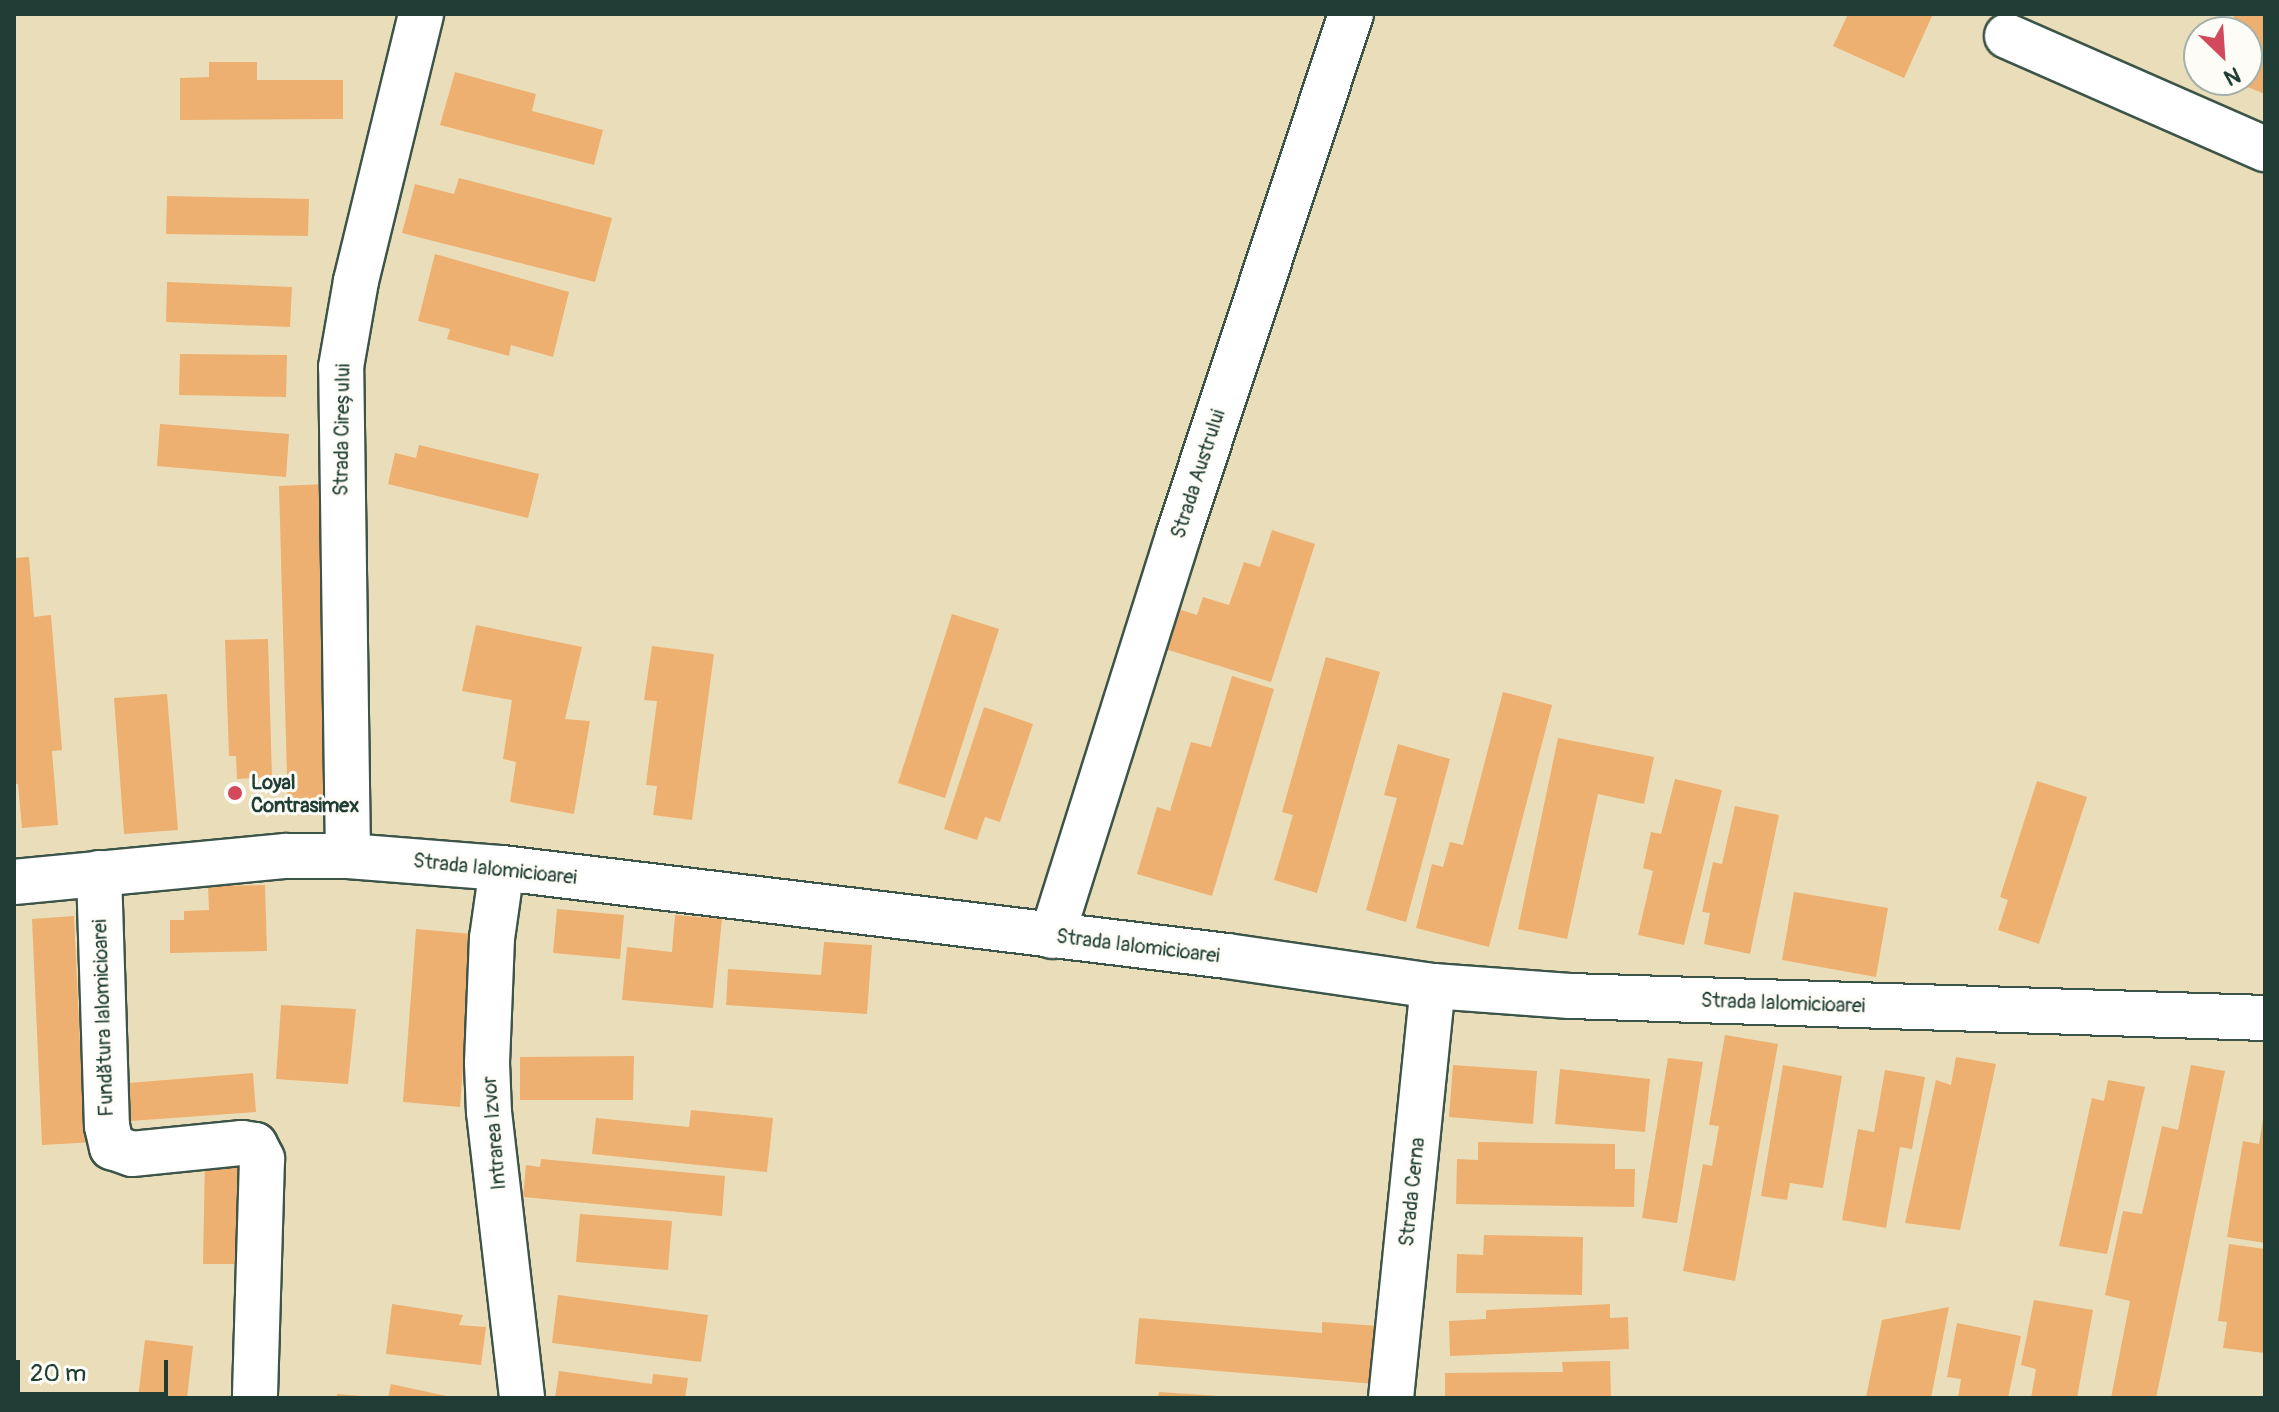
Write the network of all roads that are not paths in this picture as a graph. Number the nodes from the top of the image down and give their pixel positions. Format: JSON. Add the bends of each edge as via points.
{"nodes":[{"id":1,"x":421,"y":14,"type":"edge"},
{"id":2,"x":1351,"y":14,"type":"edge"},
{"id":3,"x":2007,"y":36,"type":"dead end"},
{"id":4,"x":2265,"y":149,"type":"edge"},
{"id":5,"x":348,"y":856,"type":"junction"},
{"id":6,"x":502,"y":868,"type":"junction"},
{"id":7,"x":99,"y":873,"type":"junction"},
{"id":8,"x":14,"y":882,"type":"edge"},
{"id":9,"x":1052,"y":936,"type":"junction"},
{"id":10,"x":1433,"y":986,"type":"junction"},
{"id":11,"x":2265,"y":1018,"type":"edge"},
{"id":12,"x":255,"y":1398,"type":"edge"},
{"id":13,"x":522,"y":1398,"type":"edge"},
{"id":14,"x":1391,"y":1398,"type":"edge"}],
"edges":[{"from":1,"to":5,"type":"street","name":"Strada Cireșului","via":[[356,281],[341,367]]},
{"from":2,"to":9,"type":"street","name":"Strada Austrului"},
{"from":3,"to":4,"type":"street"},
{"from":5,"to":6,"type":"street","name":"Strada Ialomicioarei"},
{"from":5,"to":7,"type":"street","name":"Strada Ialomicioarei","via":[[286,856]]},
{"from":6,"to":9,"type":"street","name":"Strada Ialomicioarei"},
{"from":6,"to":13,"type":"street","name":"Intrarea Izvor","via":[[492,938],[487,1063]]},
{"from":7,"to":8,"type":"street","name":"Strada Ialomicioarei"},
{"from":7,"to":12,"type":"street","name":"Fundătura Ialomicioarei","via":[[112,1147],[132,1154],[242,1143],[255,1145],[262,1159]]},
{"from":9,"to":10,"type":"street","name":"Strada Ialomicioarei"},
{"from":10,"to":11,"type":"street","name":"Strada Ialomicioarei","via":[[1570,996]]},
{"from":10,"to":14,"type":"street","name":"Strada Cerna"}]}
